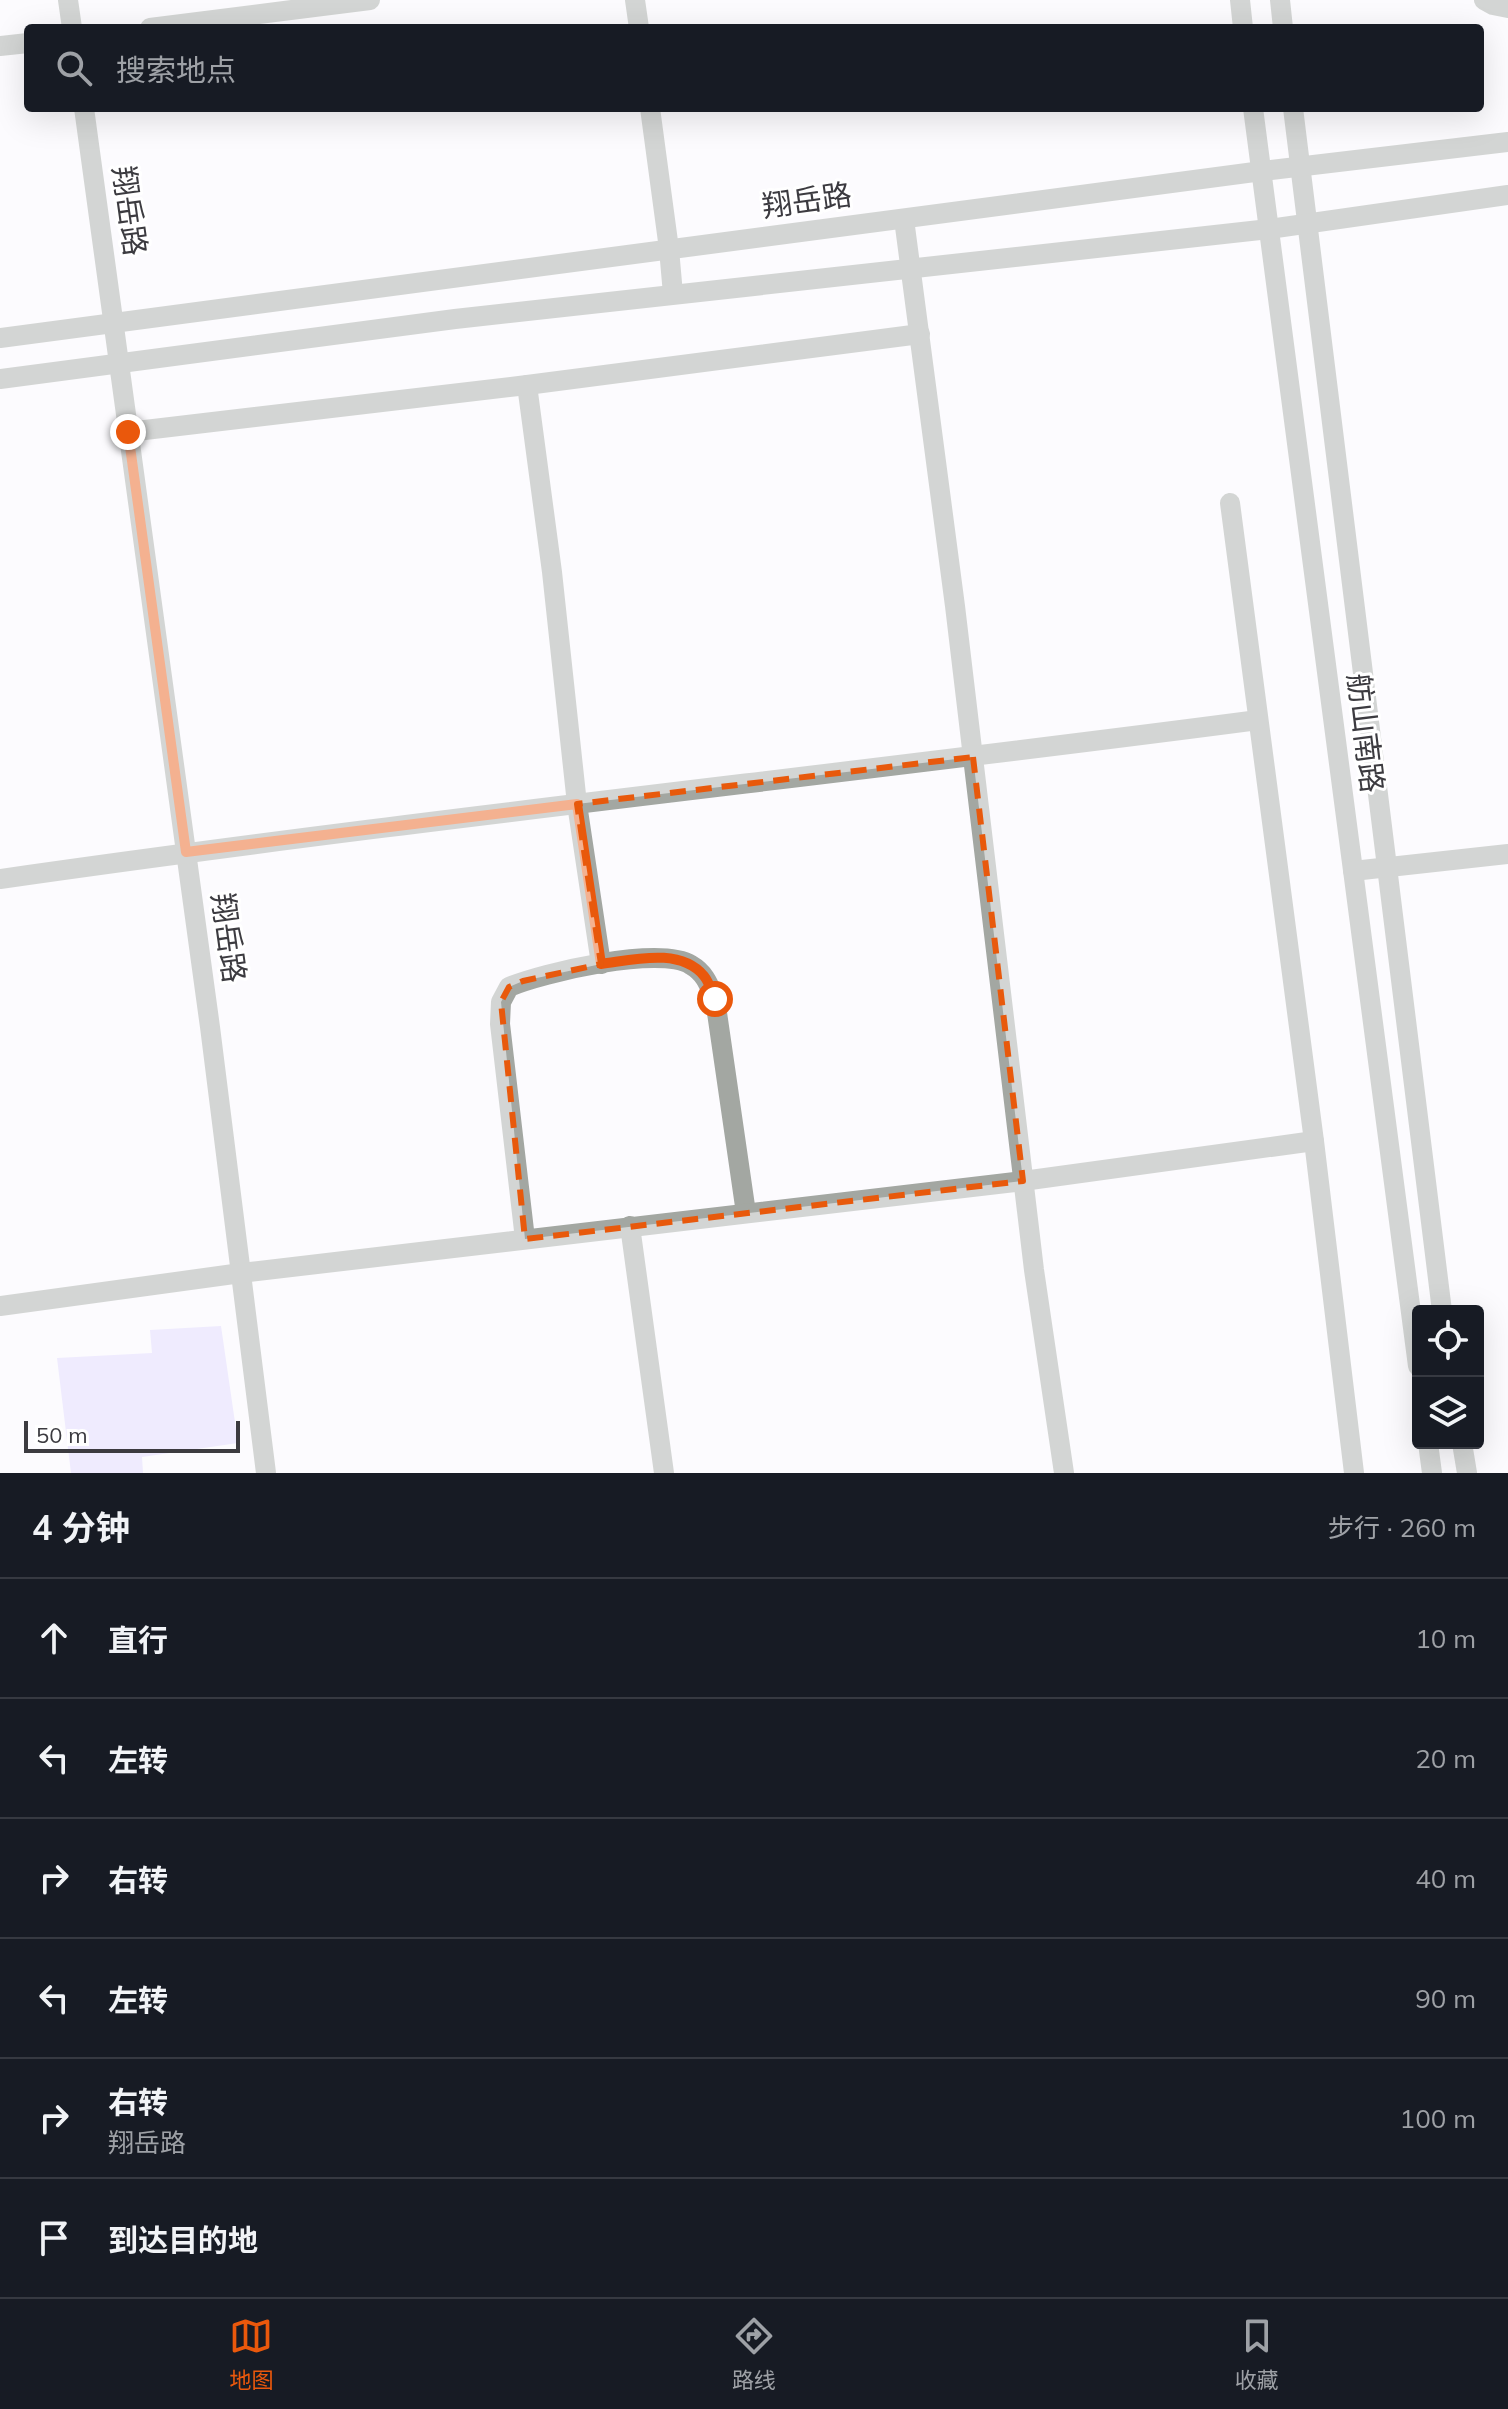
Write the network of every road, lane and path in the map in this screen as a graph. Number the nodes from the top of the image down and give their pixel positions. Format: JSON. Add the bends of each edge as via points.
{"nodes":[{"id":1,"x":68,"y":0,"type":"edge"},
{"id":2,"x":370,"y":0,"type":"edge"},
{"id":3,"x":635,"y":0,"type":"edge"},
{"id":4,"x":1240,"y":0,"type":"edge"},
{"id":5,"x":1280,"y":0,"type":"edge"},
{"id":6,"x":1484,"y":0,"type":"edge"},
{"id":7,"x":1508,"y":8,"type":"edge"},
{"id":8,"x":71,"y":24,"type":"edge"},
{"id":9,"x":181,"y":24,"type":"edge"},
{"id":10,"x":638,"y":24,"type":"edge"},
{"id":11,"x":1243,"y":24,"type":"edge"},
{"id":12,"x":1283,"y":24,"type":"edge"},
{"id":13,"x":24,"y":43,"type":"edge"},
{"id":14,"x":0,"y":46,"type":"edge"},
{"id":15,"x":85,"y":112,"type":"edge"},
{"id":16,"x":651,"y":112,"type":"edge"},
{"id":17,"x":1254,"y":112,"type":"edge"},
{"id":18,"x":1293,"y":112,"type":"edge"},
{"id":19,"x":1508,"y":142,"type":"edge"},
{"id":20,"x":1300,"y":167,"type":"junction"},
{"id":21,"x":1262,"y":171,"type":"junction"},
{"id":22,"x":1508,"y":195,"type":"edge"},
{"id":23,"x":904,"y":219,"type":"junction"},
{"id":24,"x":1307,"y":223,"type":"junction"},
{"id":25,"x":1269,"y":229,"type":"junction"},
{"id":26,"x":669,"y":249,"type":"junction"},
{"id":27,"x":911,"y":267,"type":"junction"},
{"id":28,"x":673,"y":294,"type":"junction"},
{"id":29,"x":114,"y":323,"type":"junction"},
{"id":30,"x":920,"y":334,"type":"junction"},
{"id":31,"x":0,"y":338,"type":"edge"},
{"id":32,"x":118,"y":364,"type":"junction"},
{"id":33,"x":0,"y":379,"type":"edge"},
{"id":34,"x":527,"y":385,"type":"junction"},
{"id":35,"x":128,"y":432,"type":"junction"},
{"id":36,"x":1230,"y":503,"type":"dead end"},
{"id":37,"x":1258,"y":720,"type":"junction"},
{"id":38,"x":973,"y":757,"type":"junction"},
{"id":39,"x":577,"y":804,"type":"junction"},
{"id":40,"x":186,"y":852,"type":"junction"},
{"id":41,"x":1508,"y":854,"type":"edge"},
{"id":42,"x":1387,"y":869,"type":"junction"},
{"id":43,"x":1353,"y":871,"type":"junction"},
{"id":44,"x":0,"y":879,"type":"edge"},
{"id":45,"x":601,"y":964,"type":"junction"},
{"id":46,"x":1314,"y":1141,"type":"junction"},
{"id":47,"x":1023,"y":1181,"type":"junction"},
{"id":48,"x":746,"y":1213,"type":"junction"},
{"id":49,"x":630,"y":1226,"type":"junction"},
{"id":50,"x":525,"y":1239,"type":"junction"},
{"id":51,"x":241,"y":1273,"type":"junction"},
{"id":52,"x":1441,"y":1305,"type":"edge"},
{"id":53,"x":0,"y":1306,"type":"edge"},
{"id":54,"x":1412,"y":1320,"type":"edge"},
{"id":55,"x":1429,"y":1449,"type":"edge"},
{"id":56,"x":1463,"y":1449,"type":"edge"},
{"id":57,"x":266,"y":1473,"type":"edge"},
{"id":58,"x":664,"y":1473,"type":"edge"},
{"id":59,"x":1064,"y":1473,"type":"edge"},
{"id":60,"x":1354,"y":1473,"type":"edge"},
{"id":61,"x":1432,"y":1473,"type":"edge"},
{"id":62,"x":1467,"y":1473,"type":"edge"}],
"edges":[{"from":1,"to":8,"type":"street"},
{"from":2,"to":9,"type":"street"},
{"from":3,"to":10,"type":"street"},
{"from":4,"to":11,"type":"street"},
{"from":5,"to":12,"type":"street"},
{"from":6,"to":7,"type":"street"},
{"from":13,"to":14,"type":"street"},
{"from":15,"to":29,"type":"street","name":"翔岳路"},
{"from":16,"to":26,"type":"street"},
{"from":17,"to":21,"type":"street","name":"舫山南路"},
{"from":18,"to":20,"type":"street","name":"舫山南路"},
{"from":19,"to":20,"type":"street","name":"翔岳路"},
{"from":20,"to":21,"type":"street","name":"翔岳路"},
{"from":20,"to":24,"type":"street","name":"舫山南路"},
{"from":21,"to":23,"type":"street","name":"翔岳路"},
{"from":21,"to":25,"type":"street","name":"舫山南路"},
{"from":22,"to":24,"type":"street"},
{"from":23,"to":26,"type":"street","name":"翔岳路"},
{"from":23,"to":27,"type":"street"},
{"from":24,"to":25,"type":"street"},
{"from":24,"to":42,"type":"street","name":"舫山南路"},
{"from":25,"to":27,"type":"street"},
{"from":25,"to":43,"type":"street","name":"舫山南路"},
{"from":26,"to":28,"type":"street"},
{"from":26,"to":29,"type":"street","name":"翔岳路"},
{"from":27,"to":28,"type":"street"},
{"from":27,"to":30,"type":"street"},
{"from":28,"to":32,"type":"street"},
{"from":29,"to":31,"type":"street","name":"翔岳路"},
{"from":29,"to":32,"type":"street","name":"翔岳路"},
{"from":30,"to":34,"type":"street"},
{"from":30,"to":38,"type":"street"},
{"from":32,"to":33,"type":"street"},
{"from":32,"to":35,"type":"street","name":"翔岳路"},
{"from":34,"to":35,"type":"street"},
{"from":34,"to":39,"type":"street"},
{"from":35,"to":40,"type":"street","name":"翔岳路"},
{"from":36,"to":37,"type":"street"},
{"from":37,"to":38,"type":"street"},
{"from":37,"to":46,"type":"street"},
{"from":38,"to":39,"type":"street"},
{"from":38,"to":47,"type":"street"},
{"from":39,"to":40,"type":"street"},
{"from":39,"to":45,"type":"street"},
{"from":40,"to":44,"type":"street"},
{"from":40,"to":51,"type":"street","name":"翔岳路"},
{"from":41,"to":42,"type":"street"},
{"from":42,"to":43,"type":"street"},
{"from":42,"to":52,"type":"street","name":"舫山南路"},
{"from":43,"to":54,"type":"street","name":"舫山南路"},
{"from":45,"to":48,"type":"street","via":[[668,958],[689,963],[706,977],[715,999]]},
{"from":45,"to":50,"type":"street","via":[[523,981],[509,987],[501,1002]]},
{"from":46,"to":47,"type":"street"},
{"from":46,"to":60,"type":"street"},
{"from":47,"to":48,"type":"street"},
{"from":47,"to":59,"type":"street"},
{"from":48,"to":49,"type":"street"},
{"from":49,"to":50,"type":"street"},
{"from":49,"to":58,"type":"street"},
{"from":50,"to":51,"type":"street"},
{"from":51,"to":53,"type":"street"},
{"from":51,"to":57,"type":"street","name":"翔岳路"},
{"from":55,"to":61,"type":"street"},
{"from":56,"to":62,"type":"street"}]}
